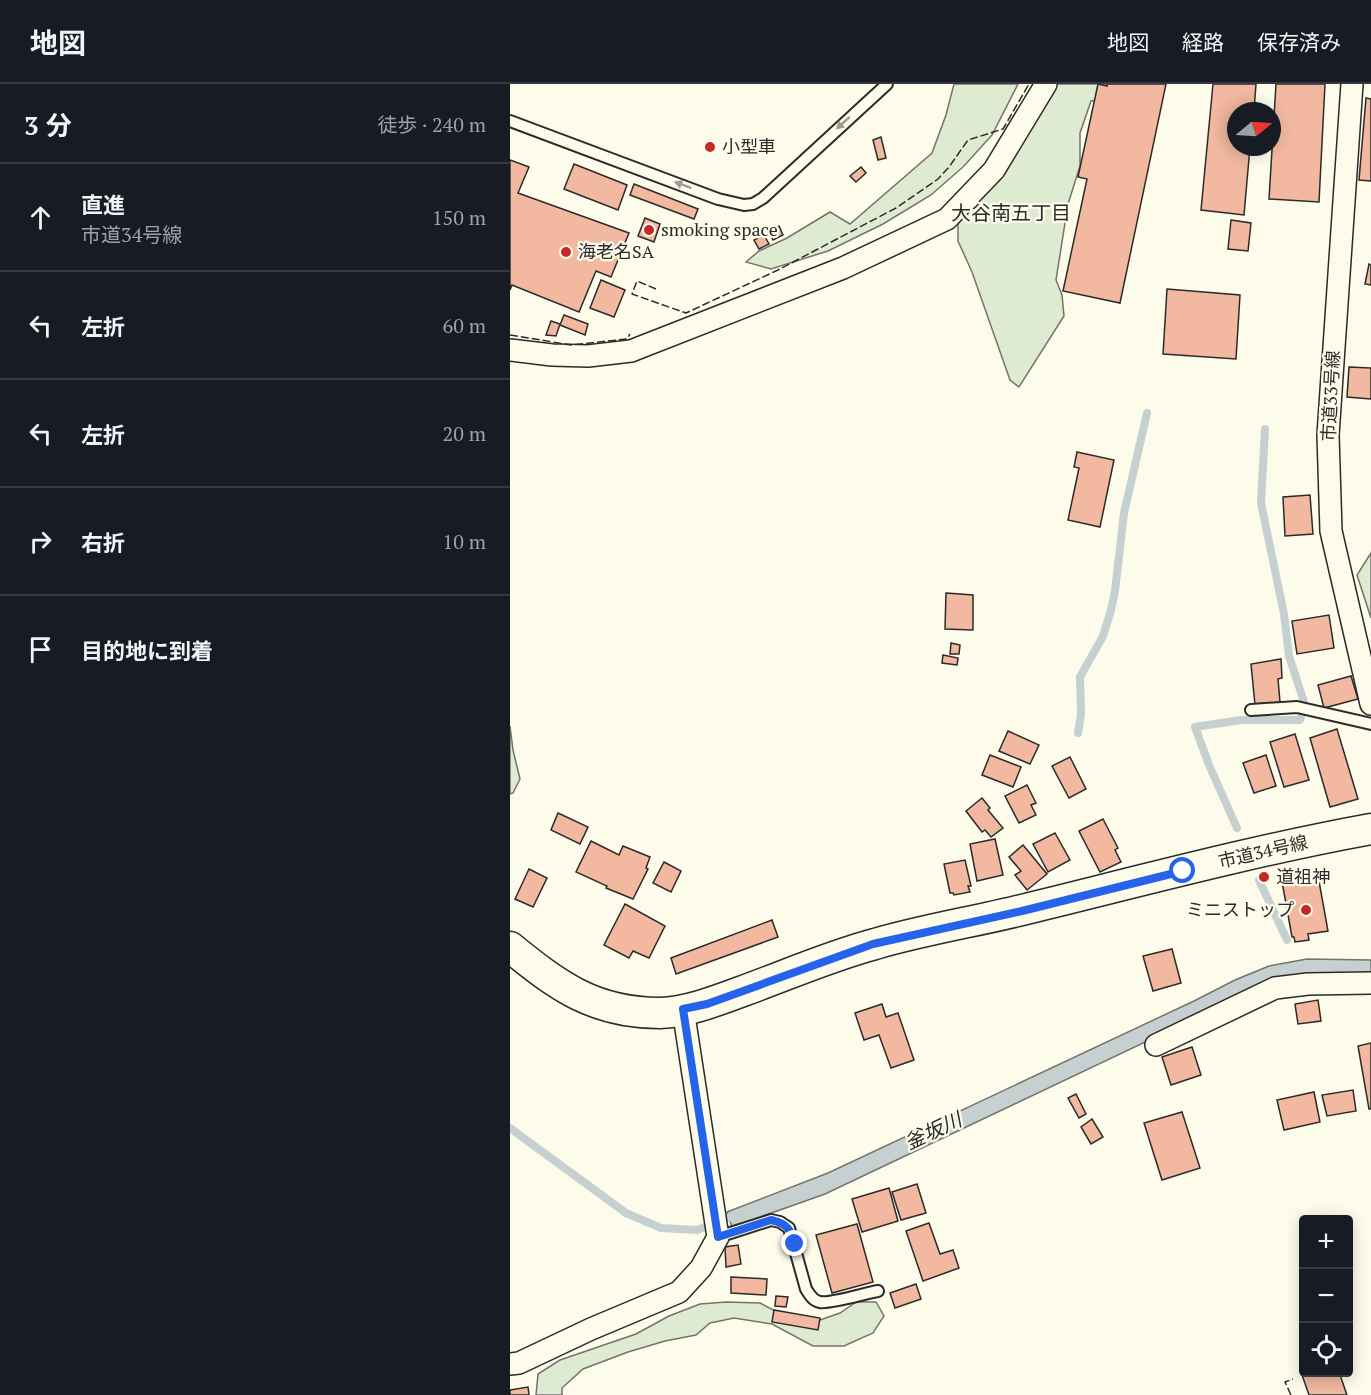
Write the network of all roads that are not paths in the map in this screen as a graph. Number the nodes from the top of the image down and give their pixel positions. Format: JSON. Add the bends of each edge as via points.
{"nodes":[{"id":1,"x":887,"y":84,"type":"edge"},
{"id":2,"x":1046,"y":84,"type":"edge"},
{"id":3,"x":1352,"y":84,"type":"edge"},
{"id":4,"x":510,"y":121,"type":"edge"},
{"id":5,"x":510,"y":351,"type":"edge"},
{"id":6,"x":1371,"y":704,"type":"edge"},
{"id":7,"x":1251,"y":710,"type":"dead end"},
{"id":8,"x":1371,"y":724,"type":"edge"},
{"id":9,"x":1371,"y":829,"type":"edge"},
{"id":10,"x":510,"y":947,"type":"edge"},
{"id":11,"x":1371,"y":983,"type":"edge"},
{"id":12,"x":683,"y":1009,"type":"junction"},
{"id":13,"x":1156,"y":1045,"type":"dead end"},
{"id":14,"x":716,"y":1228,"type":"junction"},
{"id":15,"x":878,"y":1291,"type":"dead end"},
{"id":16,"x":510,"y":1364,"type":"edge"}],
"edges":[{"from":1,"to":4,"type":"lane","one_way":true,"via":[[771,192],[753,204],[744,205]]},
{"from":2,"to":5,"type":"street","via":[[993,170],[947,219],[843,268],[631,351],[588,356]]},
{"from":3,"to":6,"type":"street","name":"市道33号線","via":[[1328,484],[1331,531]]},
{"from":7,"to":8,"type":"lane","via":[[1297,707]]},
{"from":9,"to":12,"type":"street","name":"市道34号線","via":[[895,938]]},
{"from":10,"to":12,"type":"street","name":"市道34号線","via":[[576,996],[642,1012]]},
{"from":11,"to":13,"type":"street","via":[[1275,988]]},
{"from":12,"to":14,"type":"street"},
{"from":14,"to":15,"type":"lane","via":[[771,1220],[789,1228],[806,1289],[820,1302]]},
{"from":14,"to":16,"type":"street","via":[[701,1269],[679,1292]]}]}
